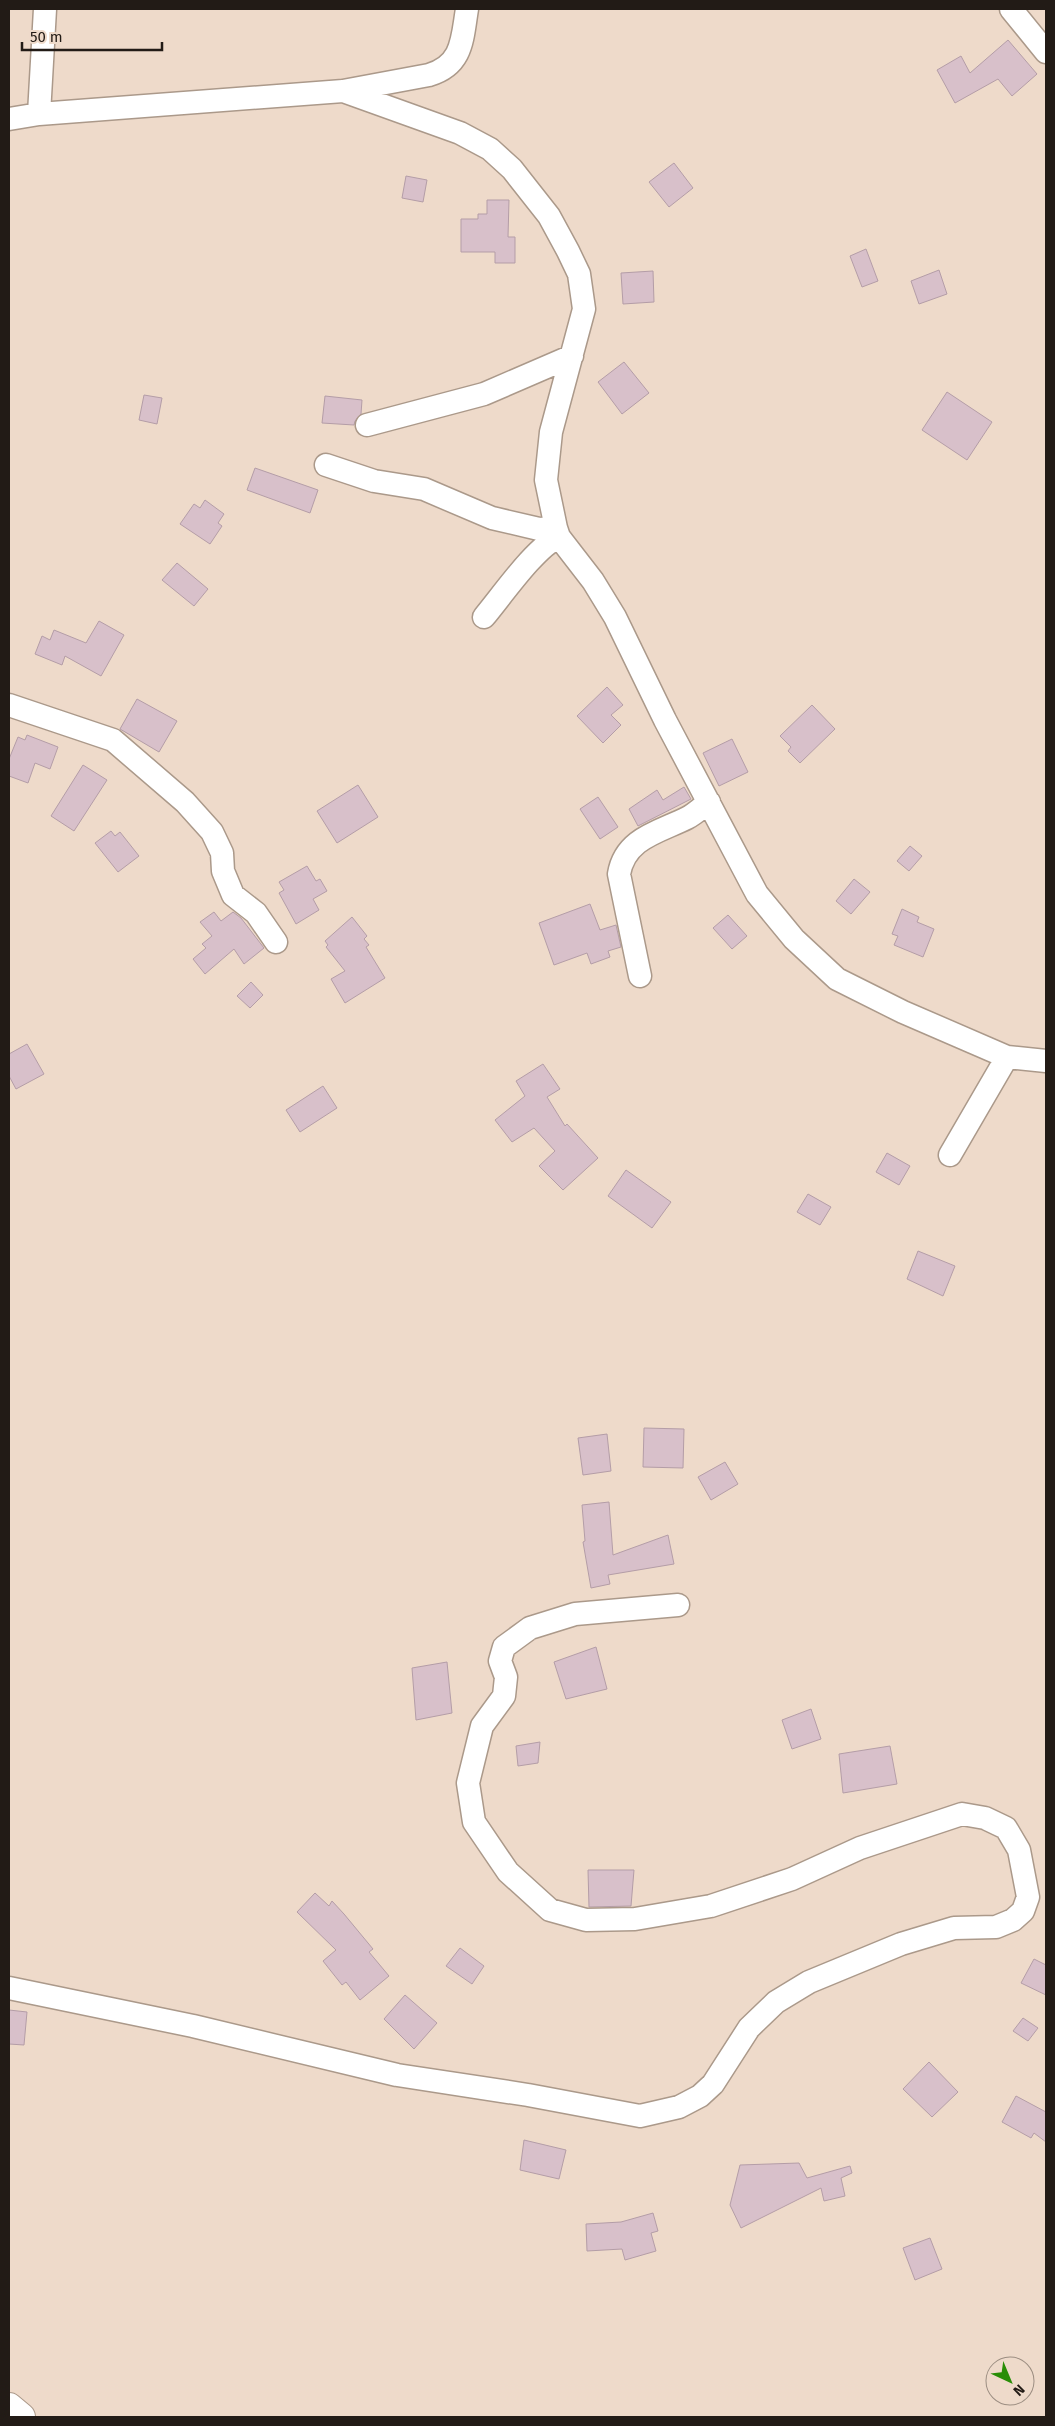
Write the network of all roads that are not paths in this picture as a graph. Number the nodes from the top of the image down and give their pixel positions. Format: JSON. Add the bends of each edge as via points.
{"nodes":[{"id":1,"x":45,"y":9,"type":"edge"},
{"id":2,"x":467,"y":9,"type":"edge"},
{"id":3,"x":1011,"y":9,"type":"edge"},
{"id":4,"x":1046,"y":52,"type":"edge"},
{"id":5,"x":343,"y":90,"type":"junction"},
{"id":6,"x":40,"y":114,"type":"junction"},
{"id":7,"x":9,"y":119,"type":"edge"},
{"id":8,"x":572,"y":356,"type":"junction"},
{"id":9,"x":366,"y":425,"type":"dead end"},
{"id":10,"x":326,"y":465,"type":"dead end"},
{"id":11,"x":557,"y":533,"type":"junction"},
{"id":12,"x":484,"y":617,"type":"dead end"},
{"id":13,"x":9,"y":705,"type":"edge"},
{"id":14,"x":709,"y":802,"type":"junction"},
{"id":15,"x":276,"y":942,"type":"dead end"},
{"id":16,"x":640,"y":976,"type":"dead end"},
{"id":17,"x":1007,"y":1057,"type":"junction"},
{"id":18,"x":1046,"y":1061,"type":"edge"},
{"id":19,"x":950,"y":1155,"type":"dead end"},
{"id":20,"x":678,"y":1605,"type":"dead end"},
{"id":21,"x":9,"y":1988,"type":"edge"},
{"id":22,"x":9,"y":2407,"type":"edge"},
{"id":23,"x":21,"y":2417,"type":"edge"}],
"edges":[{"from":1,"to":6,"type":"street"},
{"from":2,"to":5,"type":"street","via":[[458,51],[443,71]]},
{"from":3,"to":4,"type":"street"},
{"from":5,"to":6,"type":"street"},
{"from":5,"to":8,"type":"street","via":[[460,133],[490,149],[512,170],[549,216],[579,274],[584,309]]},
{"from":6,"to":7,"type":"street"},
{"from":8,"to":9,"type":"street","via":[[484,394]]},
{"from":8,"to":11,"type":"street","via":[[552,432],[546,480]]},
{"from":10,"to":11,"type":"street","via":[[374,481],[424,489],[492,518]]},
{"from":11,"to":12,"type":"street"},
{"from":11,"to":14,"type":"street","via":[[615,617]]},
{"from":13,"to":15,"type":"street","via":[[113,740],[185,802],[212,832],[222,853],[223,871],[233,895],[256,913]]},
{"from":14,"to":16,"type":"street","via":[[688,817],[643,837],[621,862],[619,874]]},
{"from":14,"to":17,"type":"street","via":[[757,894],[794,939],[838,980]]},
{"from":17,"to":18,"type":"street"},
{"from":17,"to":19,"type":"street"},
{"from":20,"to":21,"type":"street","via":[[575,1614],[530,1628],[504,1647],[500,1661],[506,1677],[504,1696],[482,1726],[468,1783],[474,1822],[508,1872],[550,1910],[586,1920],[635,1919],[710,1906],[792,1879],[860,1848],[962,1814],[985,1818],[1006,1828],[1019,1850],[1028,1897],[1023,1911],[1013,1920],[996,1927],[954,1928],[901,1944],[809,1982],[776,2002],[749,2028],[712,2084],[700,2096],[679,2107],[640,2116],[397,2075],[193,2026]]},
{"from":22,"to":23,"type":"street"}]}
